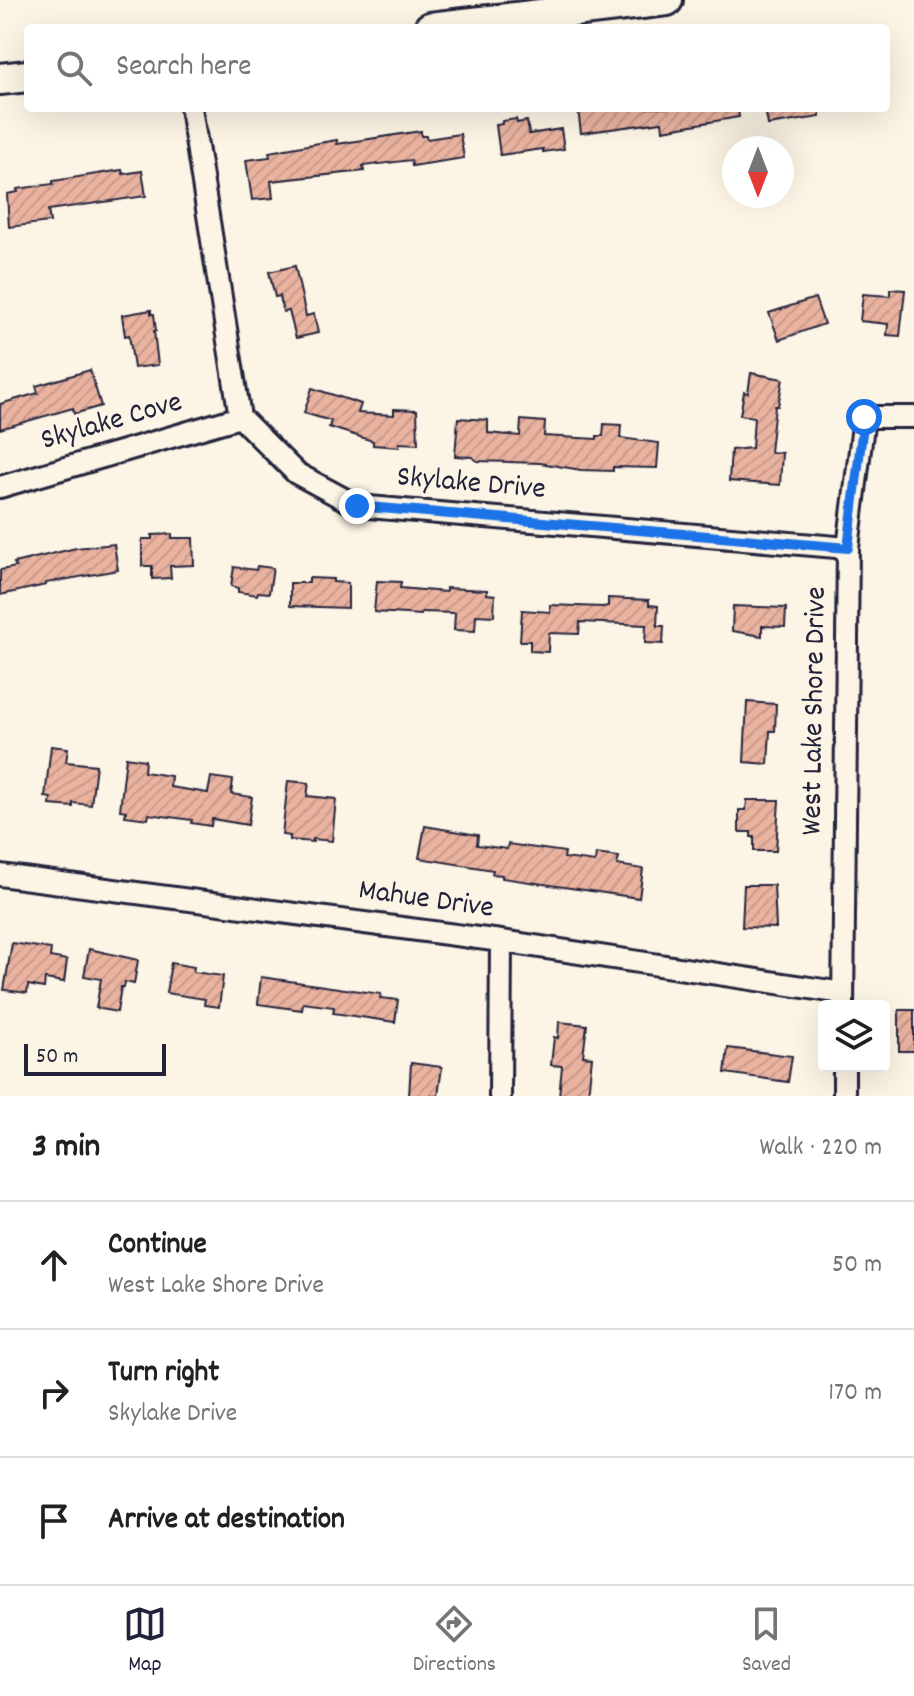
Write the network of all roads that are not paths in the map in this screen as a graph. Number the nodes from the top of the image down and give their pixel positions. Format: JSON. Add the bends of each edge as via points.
{"nodes":[{"id":1,"x":667,"y":0,"type":"edge"},
{"id":2,"x":464,"y":24,"type":"edge"},
{"id":3,"x":24,"y":76,"type":"edge"},
{"id":4,"x":0,"y":79,"type":"edge"},
{"id":5,"x":192,"y":112,"type":"edge"},
{"id":6,"x":240,"y":417,"type":"junction"},
{"id":7,"x":914,"y":417,"type":"edge"},
{"id":8,"x":0,"y":487,"type":"edge"},
{"id":9,"x":848,"y":548,"type":"junction"},
{"id":10,"x":0,"y":875,"type":"edge"},
{"id":11,"x":501,"y":941,"type":"junction"},
{"id":12,"x":843,"y":1000,"type":"edge"},
{"id":13,"x":844,"y":1072,"type":"edge"},
{"id":14,"x":500,"y":1096,"type":"edge"},
{"id":15,"x":844,"y":1096,"type":"edge"}],
"edges":[{"from":1,"to":2,"type":"main road"},
{"from":3,"to":4,"type":"main road"},
{"from":5,"to":6,"type":"street"},
{"from":6,"to":8,"type":"street","name":"Skylake Cove"},
{"from":6,"to":9,"type":"street","name":"Skylake Drive","via":[[296,473],[357,506]]},
{"from":7,"to":9,"type":"street","name":"West Lake Shore Drive","via":[[864,417]]},
{"from":9,"to":12,"type":"street","name":"West Lake Shore Drive"},
{"from":10,"to":11,"type":"street","name":"Mahue Drive"},
{"from":11,"to":12,"type":"street","name":"Mahue Drive"},
{"from":11,"to":14,"type":"street"},
{"from":13,"to":15,"type":"street"}]}
